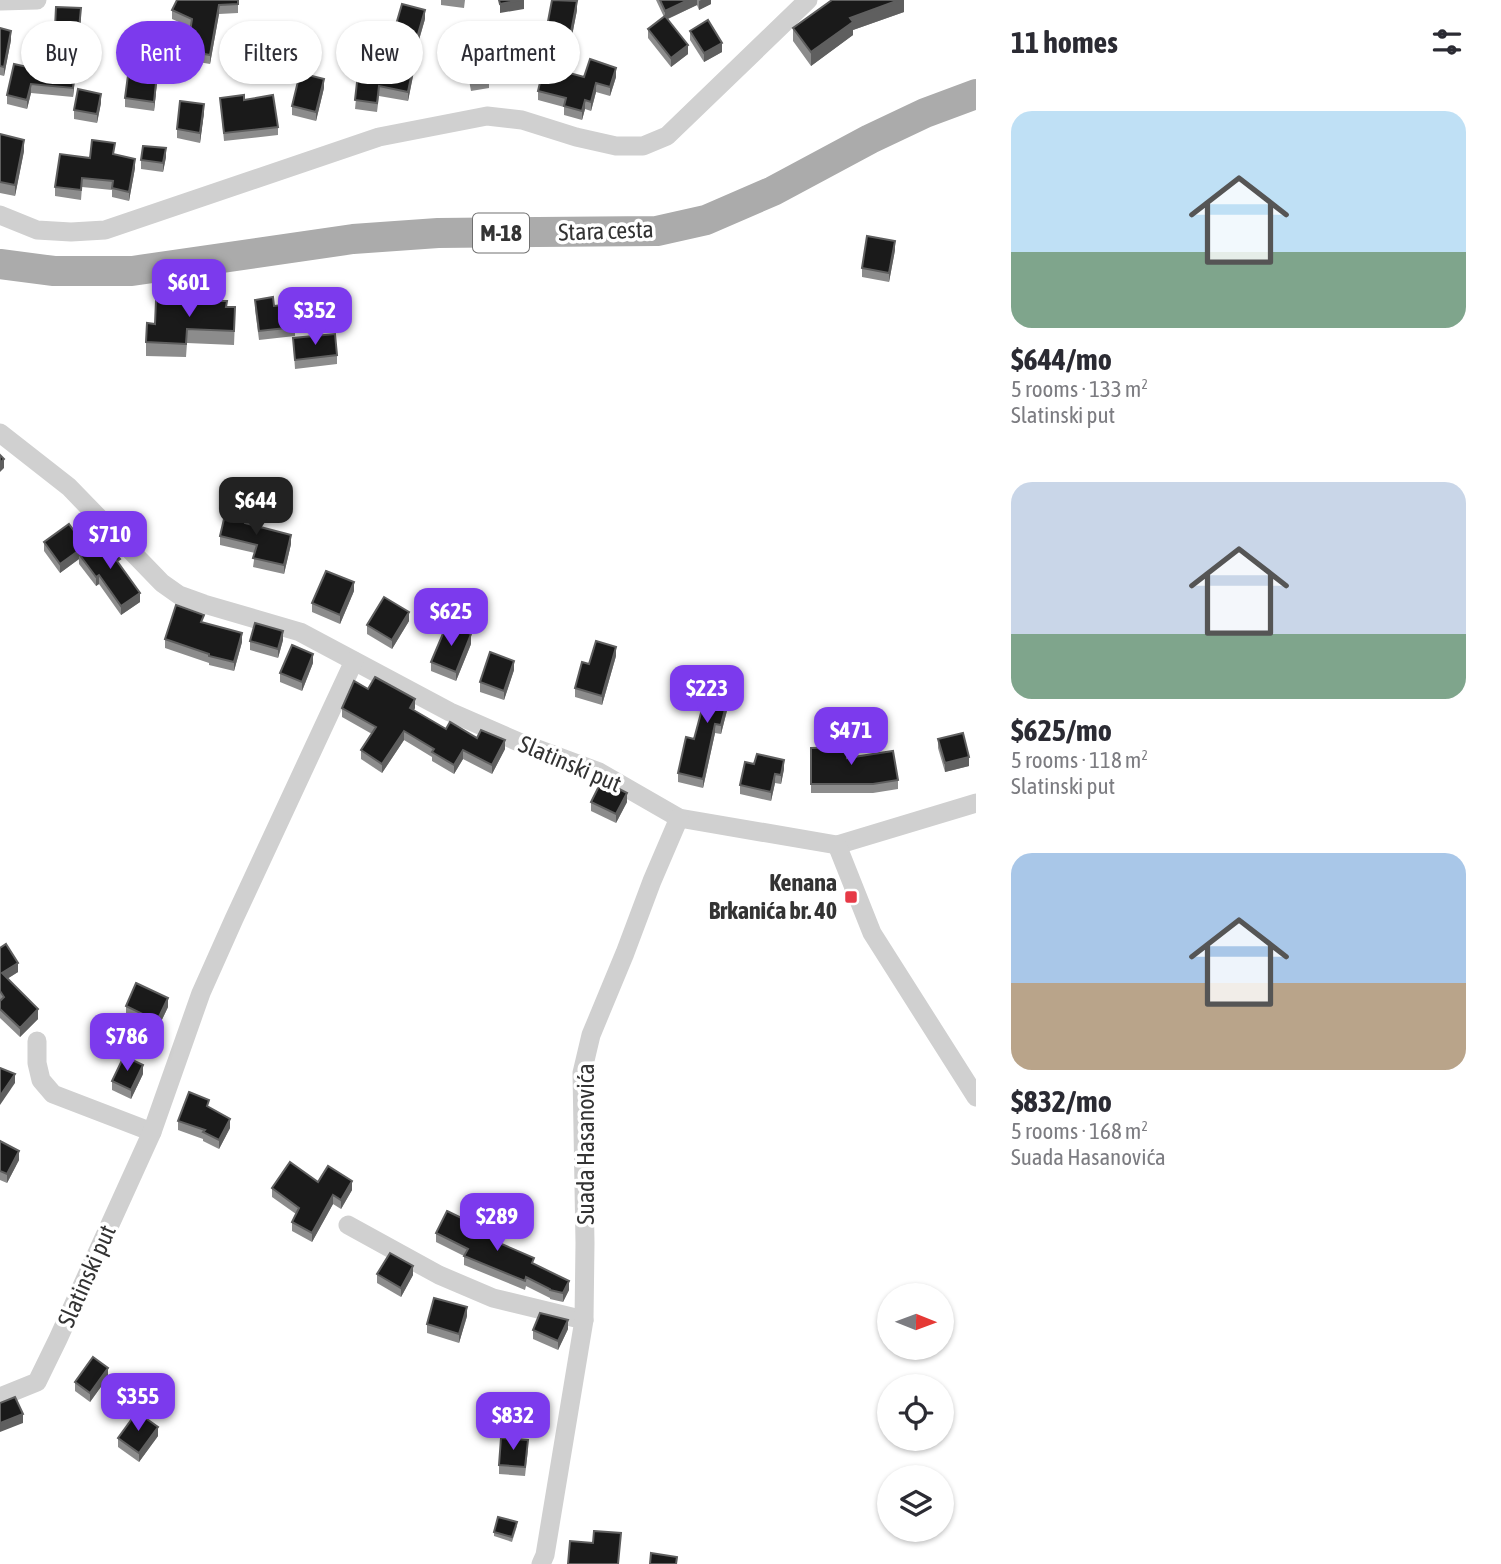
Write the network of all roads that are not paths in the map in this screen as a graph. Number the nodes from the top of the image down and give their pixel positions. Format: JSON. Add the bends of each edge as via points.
{"nodes":[{"id":1,"x":37,"y":0,"type":"edge"},
{"id":2,"x":808,"y":0,"type":"edge"},
{"id":3,"x":0,"y":1,"type":"edge"},
{"id":4,"x":976,"y":94,"type":"edge"},
{"id":5,"x":0,"y":215,"type":"edge"},
{"id":6,"x":0,"y":264,"type":"edge"},
{"id":7,"x":0,"y":433,"type":"edge"},
{"id":8,"x":354,"y":662,"type":"junction"},
{"id":9,"x":976,"y":803,"type":"edge"},
{"id":10,"x":679,"y":818,"type":"junction"},
{"id":11,"x":837,"y":845,"type":"junction"},
{"id":12,"x":37,"y":1041,"type":"dead end"},
{"id":13,"x":976,"y":1097,"type":"edge"},
{"id":14,"x":152,"y":1132,"type":"junction"},
{"id":15,"x":348,"y":1225,"type":"dead end"},
{"id":16,"x":583,"y":1320,"type":"junction"},
{"id":17,"x":0,"y":1397,"type":"edge"},
{"id":18,"x":545,"y":1561,"type":"edge"}],
"edges":[{"from":1,"to":3,"type":"street"},
{"from":2,"to":5,"type":"street","via":[[667,136],[643,146],[615,146],[522,120],[487,116],[379,136],[105,230],[37,230]]},
{"from":4,"to":6,"type":"main road","name":"Stara cesta","number":"M-18","via":[[870,139],[774,191],[706,220],[657,231],[438,233],[353,239],[132,271],[54,271]]},
{"from":7,"to":8,"type":"street","name":"Slatinski put","via":[[69,488],[179,595],[300,632]]},
{"from":8,"to":10,"type":"street","name":"Slatinski put","via":[[450,712],[599,772]]},
{"from":8,"to":14,"type":"street","name":"Slatinski put","via":[[201,993]]},
{"from":9,"to":11,"type":"street","name":"Slatinski put"},
{"from":10,"to":11,"type":"street","name":"Slatinski put"},
{"from":10,"to":16,"type":"street","name":"Suada Hasanovića","via":[[590,1035],[582,1073]]},
{"from":11,"to":13,"type":"street","via":[[872,933]]},
{"from":12,"to":14,"type":"street","via":[[41,1080],[53,1094]]},
{"from":14,"to":17,"type":"street","name":"Slatinski put","via":[[37,1382]]},
{"from":15,"to":16,"type":"street","via":[[439,1275],[493,1298]]},
{"from":16,"to":18,"type":"street","name":"Suada Hasanovića"}]}
